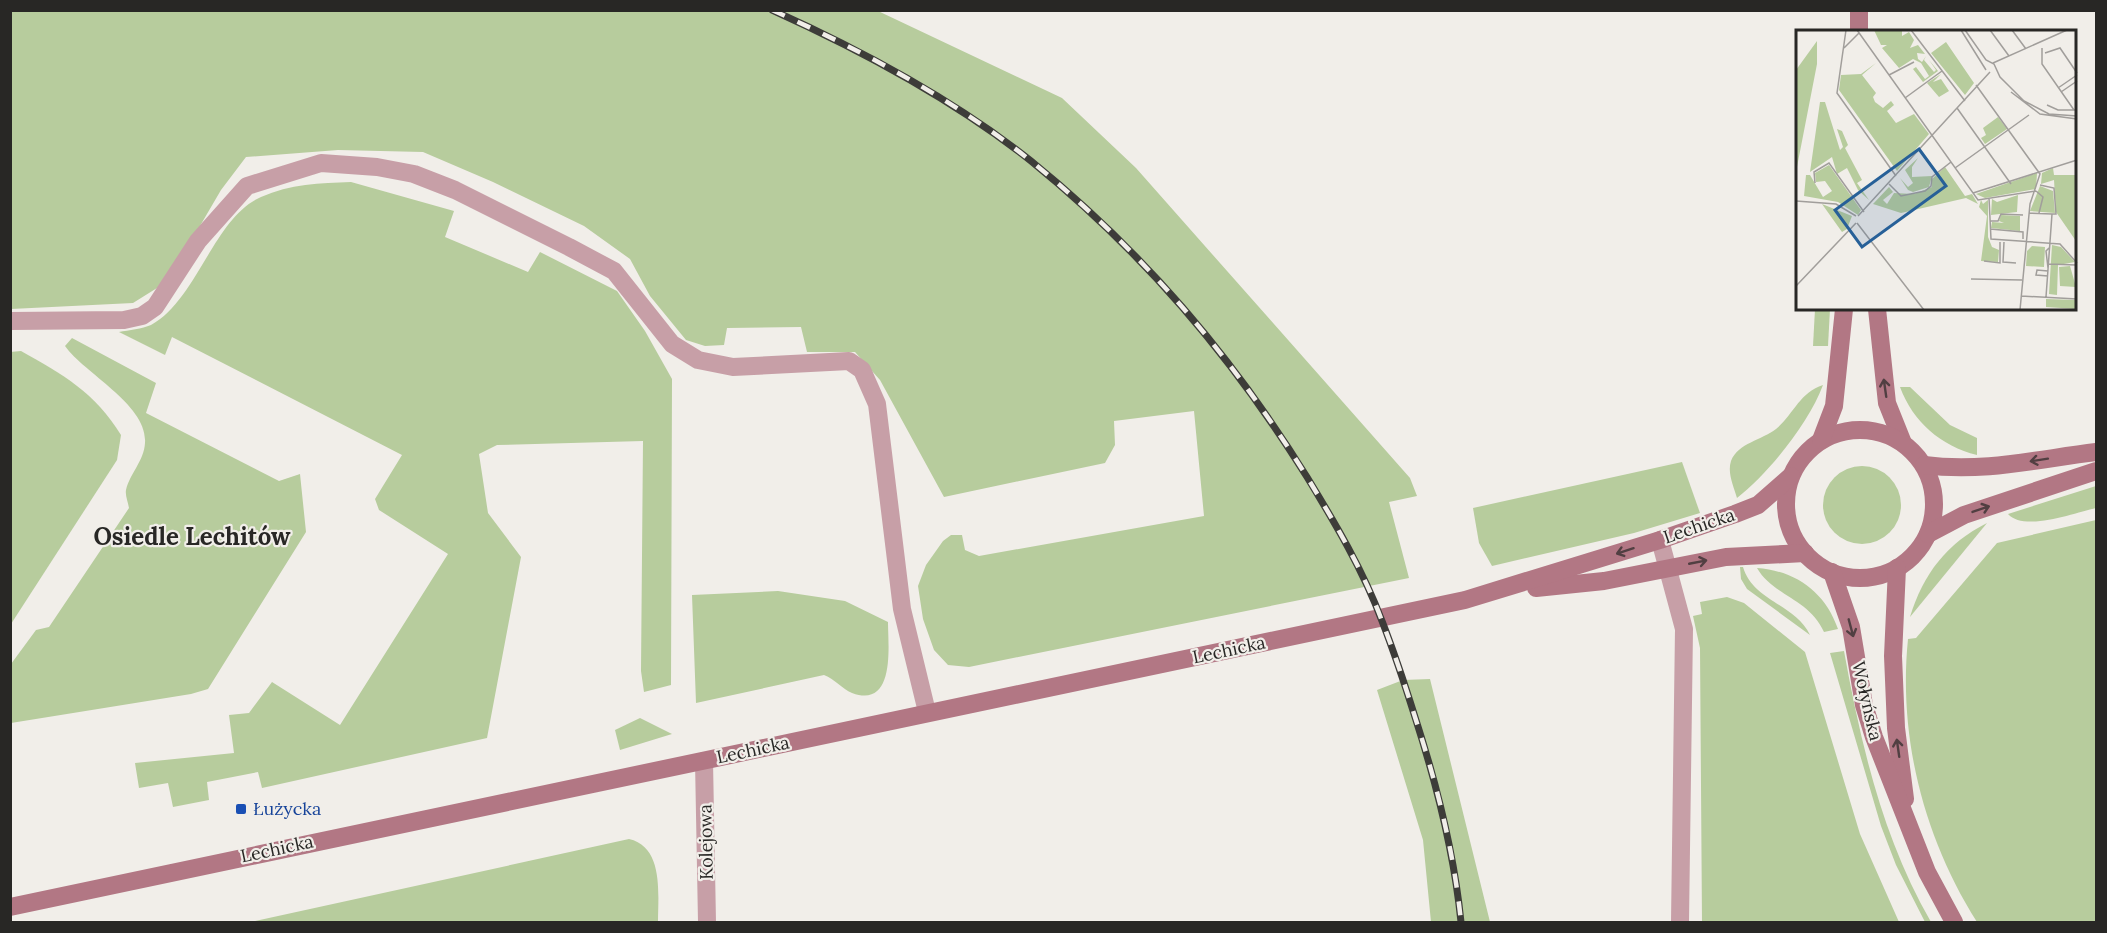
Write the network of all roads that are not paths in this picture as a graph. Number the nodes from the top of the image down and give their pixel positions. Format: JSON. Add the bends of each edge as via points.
{"nodes":[{"id":1,"x":1859,"y":10,"type":"edge"},
{"id":2,"x":1859,"y":30,"type":"edge"},
{"id":3,"x":1844,"y":310,"type":"edge"},
{"id":4,"x":1877,"y":310,"type":"edge"},
{"id":5,"x":10,"y":321,"type":"edge"},
{"id":6,"x":1821,"y":440,"type":"junction"},
{"id":7,"x":1904,"y":443,"type":"junction"},
{"id":8,"x":2097,"y":452,"type":"edge"},
{"id":9,"x":1924,"y":465,"type":"junction"},
{"id":10,"x":2097,"y":471,"type":"edge"},
{"id":11,"x":1791,"y":476,"type":"junction"},
{"id":12,"x":1928,"y":534,"type":"junction"},
{"id":13,"x":1660,"y":540,"type":"junction"},
{"id":14,"x":1805,"y":553,"type":"junction"},
{"id":15,"x":1668,"y":568,"type":"junction"},
{"id":16,"x":1897,"y":568,"type":"junction"},
{"id":17,"x":1832,"y":572,"type":"junction"},
{"id":18,"x":1496,"y":592,"type":"junction"},
{"id":19,"x":927,"y":712,"type":"junction"},
{"id":20,"x":704,"y":761,"type":"junction"},
{"id":21,"x":1909,"y":827,"type":"junction"},
{"id":22,"x":10,"y":907,"type":"edge"},
{"id":23,"x":707,"y":922,"type":"edge"},
{"id":24,"x":1680,"y":922,"type":"edge"},
{"id":25,"x":1954,"y":922,"type":"edge"}],
"edges":[{"from":1,"to":2,"type":"street"},
{"from":3,"to":6,"type":"street","via":[[1834,406]]},
{"from":7,"to":4,"type":"street","one_way":true,"via":[[1887,403]]},
{"from":5,"to":19,"type":"street","via":[[124,320],[141,316],[155,307],[217,216],[247,186],[283,173],[321,163],[377,167],[414,174],[455,190],[614,272],[672,344],[698,360],[733,367],[849,361],[862,370],[878,404],[900,599]]},
{"from":6,"to":7,"type":"street","via":[[1848,430],[1877,431]]},
{"from":6,"to":11,"type":"street","via":[[1803,455]]},
{"from":7,"to":9,"type":"street"},
{"from":8,"to":9,"type":"street","one_way":true,"via":[[1990,468],[1956,470]]},
{"from":9,"to":12,"type":"street","via":[[1933,487],[1934,511]]},
{"from":12,"to":10,"type":"street","one_way":true,"via":[[1964,515]]},
{"from":11,"to":13,"type":"street","name":"Lechicka","via":[[1758,505]]},
{"from":11,"to":14,"type":"street","via":[[1786,495],[1787,516],[1793,536]]},
{"from":12,"to":16,"type":"street","via":[[1916,554]]},
{"from":13,"to":15,"type":"street"},
{"from":13,"to":18,"type":"street","name":"Lechicka","one_way":true},
{"from":15,"to":14,"type":"street","name":"Lechicka","one_way":true,"via":[[1747,554]]},
{"from":14,"to":17,"type":"street"},
{"from":15,"to":18,"type":"street","name":"Lechicka","via":[[1604,581]]},
{"from":15,"to":24,"type":"street","via":[[1684,629]]},
{"from":16,"to":17,"type":"street","via":[[1876,576],[1854,578]]},
{"from":21,"to":16,"type":"street","name":"Wołyńska","one_way":true,"via":[[1896,728],[1893,656]]},
{"from":17,"to":21,"type":"street","name":"Wołyńska","one_way":true,"via":[[1851,627],[1864,705]]},
{"from":18,"to":19,"type":"street","name":"Lechicka"},
{"from":19,"to":20,"type":"street","name":"Lechicka"},
{"from":20,"to":22,"type":"street","name":"Lechicka"},
{"from":20,"to":23,"type":"street","name":"Kolejowa"},
{"from":21,"to":25,"type":"street","name":"Wołyńska"}]}
